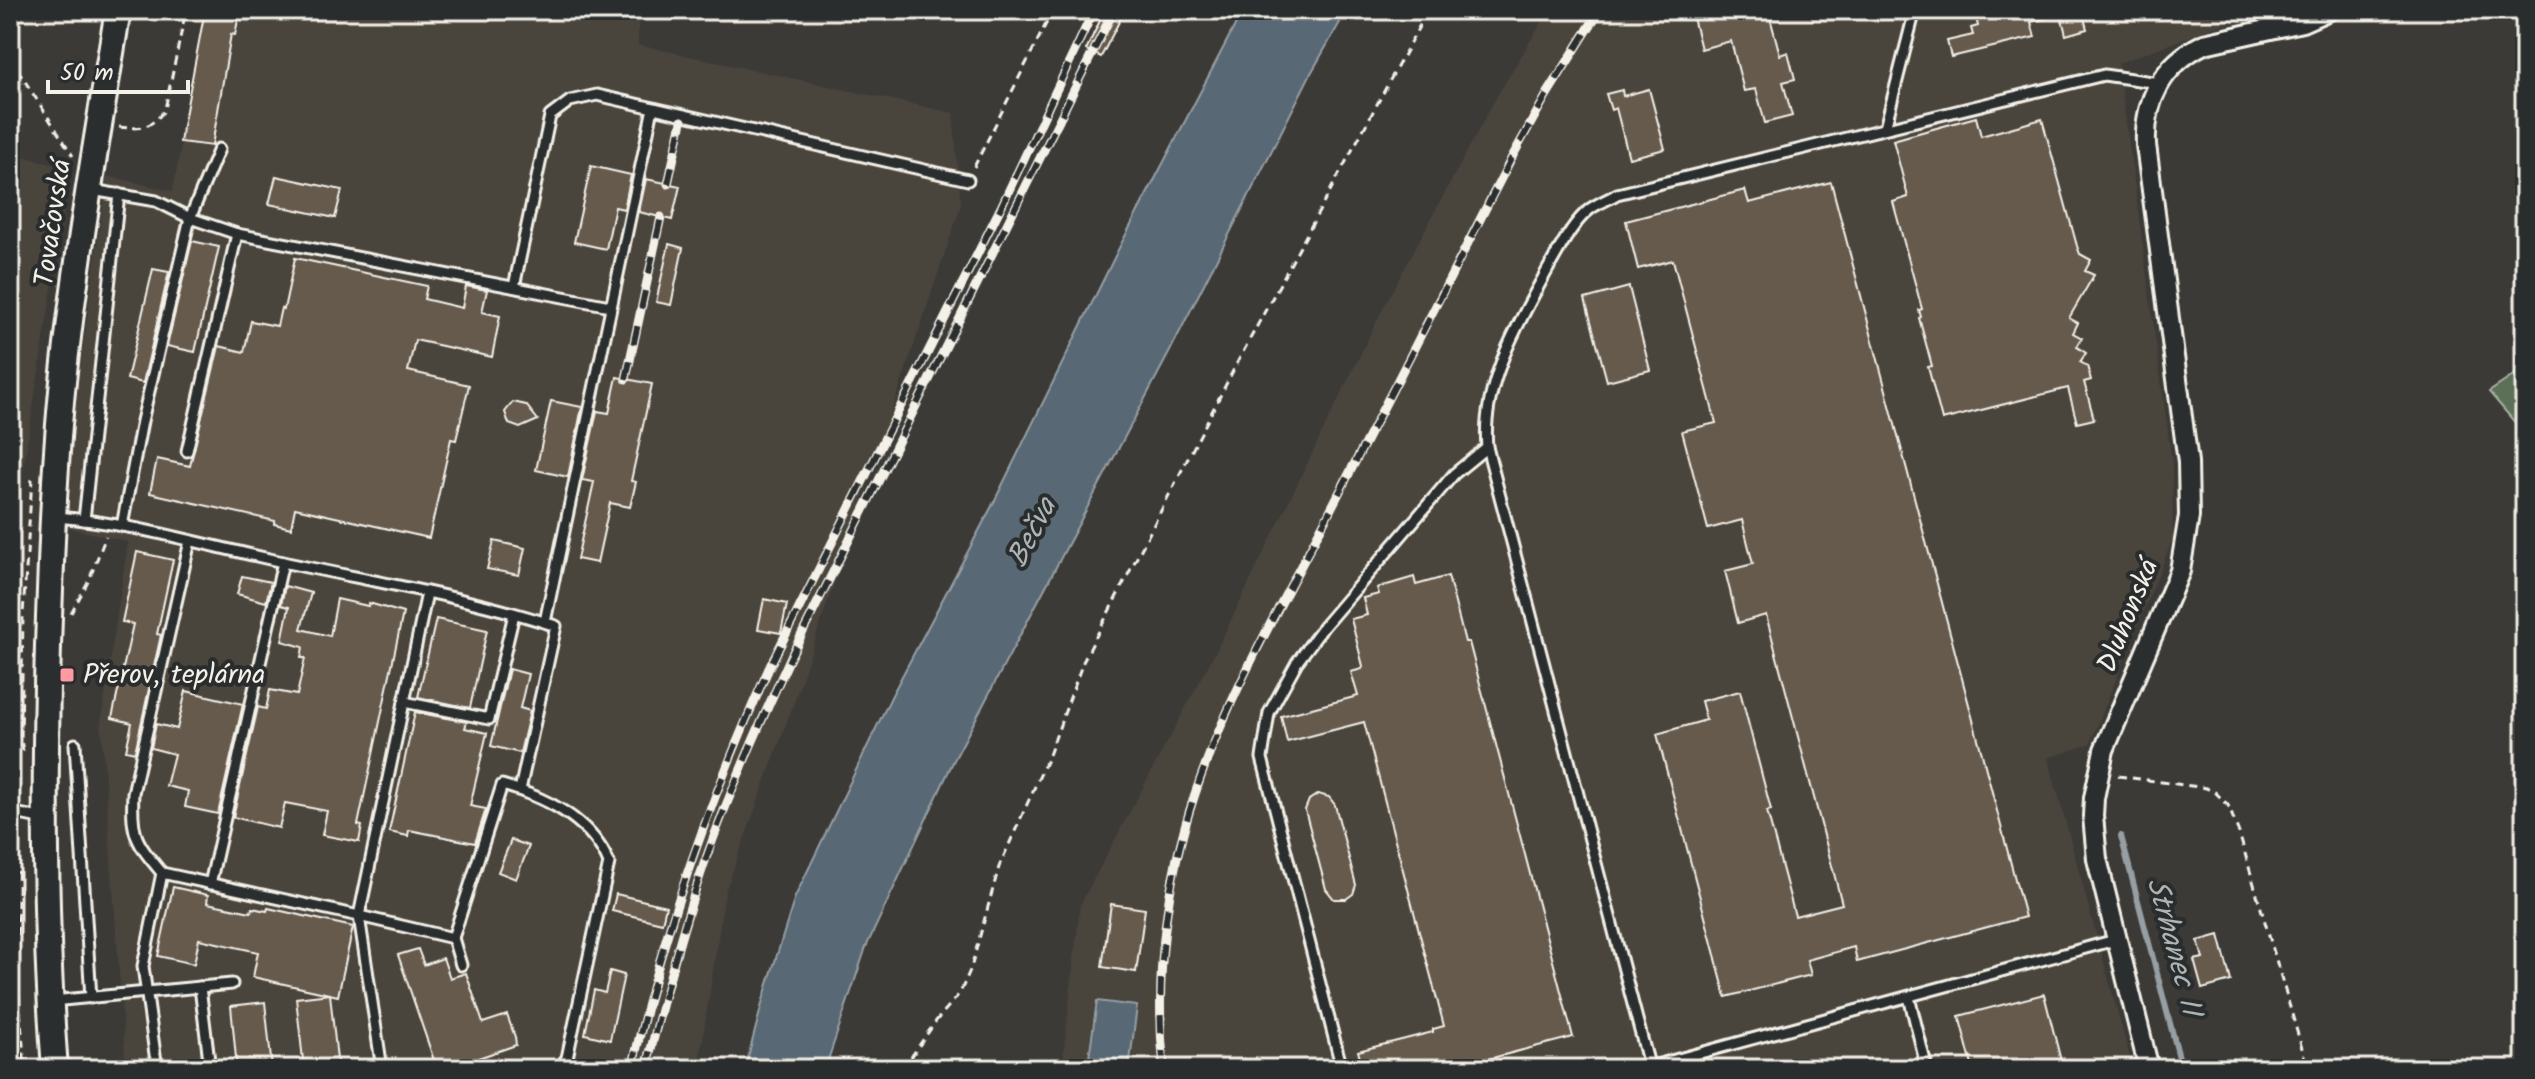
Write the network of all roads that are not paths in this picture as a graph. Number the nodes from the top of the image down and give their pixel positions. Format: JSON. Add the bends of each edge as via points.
{"nodes":[{"id":1,"x":118,"y":10,"type":"edge"},
{"id":2,"x":1915,"y":10,"type":"edge"},
{"id":3,"x":2329,"y":10,"type":"edge"},
{"id":4,"x":2159,"y":83,"type":"junction"},
{"id":5,"x":653,"y":108,"type":"junction"},
{"id":6,"x":1885,"y":128,"type":"junction"},
{"id":7,"x":219,"y":149,"type":"dead end"},
{"id":8,"x":968,"y":180,"type":"road end"},
{"id":9,"x":88,"y":189,"type":"junction"},
{"id":10,"x":119,"y":194,"type":"junction"},
{"id":11,"x":190,"y":218,"type":"junction"},
{"id":12,"x":237,"y":234,"type":"junction"},
{"id":13,"x":514,"y":287,"type":"junction"},
{"id":14,"x":610,"y":306,"type":"junction"},
{"id":15,"x":1487,"y":447,"type":"junction"},
{"id":16,"x":187,"y":451,"type":"dead end"},
{"id":17,"x":53,"y":516,"type":"junction"},
{"id":18,"x":84,"y":520,"type":"junction"},
{"id":19,"x":122,"y":526,"type":"junction"},
{"id":20,"x":190,"y":541,"type":"junction"},
{"id":21,"x":283,"y":562,"type":"junction"},
{"id":22,"x":427,"y":593,"type":"junction"},
{"id":23,"x":514,"y":614,"type":"junction"},
{"id":24,"x":545,"y":622,"type":"junction"},
{"id":25,"x":404,"y":702,"type":"junction"},
{"id":26,"x":75,"y":744,"type":"dead end"},
{"id":27,"x":520,"y":790,"type":"junction"},
{"id":28,"x":10,"y":812,"type":"edge"},
{"id":29,"x":44,"y":819,"type":"junction"},
{"id":30,"x":162,"y":873,"type":"junction"},
{"id":31,"x":210,"y":884,"type":"junction"},
{"id":32,"x":359,"y":916,"type":"junction"},
{"id":33,"x":453,"y":938,"type":"junction"},
{"id":34,"x":2115,"y":940,"type":"junction"},
{"id":35,"x":461,"y":965,"type":"dead end"},
{"id":36,"x":232,"y":984,"type":"dead end"},
{"id":37,"x":200,"y":987,"type":"junction"},
{"id":38,"x":147,"y":992,"type":"junction"},
{"id":39,"x":1909,"y":997,"type":"junction"},
{"id":40,"x":91,"y":998,"type":"junction"},
{"id":41,"x":50,"y":1001,"type":"junction"},
{"id":42,"x":1650,"y":1068,"type":"edge"},
{"id":43,"x":55,"y":1069,"type":"edge"},
{"id":44,"x":157,"y":1069,"type":"edge"},
{"id":45,"x":210,"y":1069,"type":"edge"},
{"id":46,"x":382,"y":1069,"type":"edge"},
{"id":47,"x":559,"y":1069,"type":"edge"},
{"id":48,"x":1342,"y":1069,"type":"edge"},
{"id":49,"x":1927,"y":1069,"type":"edge"},
{"id":50,"x":2149,"y":1069,"type":"edge"}],
"edges":[{"from":1,"to":9,"type":"main road","name":"Tovačovská"},
{"from":2,"to":6,"type":"lane"},
{"from":3,"to":4,"type":"street","via":[[2302,22],[2204,44],[2178,60]]},
{"from":4,"to":6,"type":"lane","via":[[2104,75]]},
{"from":4,"to":34,"type":"street","name":"Dluhonská","via":[[2147,113],[2146,145],[2188,462],[2189,516],[2180,571],[2112,727],[2098,774],[2093,838]]},
{"from":5,"to":8,"type":"lane"},
{"from":5,"to":13,"type":"lane","via":[[597,95],[570,101],[550,116]]},
{"from":5,"to":14,"type":"lane"},
{"from":6,"to":15,"type":"lane","via":[[1617,194],[1590,209],[1557,255],[1513,337],[1493,391],[1485,427]]},
{"from":7,"to":11,"type":"lane"},
{"from":9,"to":10,"type":"lane"},
{"from":9,"to":17,"type":"main road","name":"Tovačovská","via":[[63,380]]},
{"from":10,"to":11,"type":"lane","via":[[156,201]]},
{"from":10,"to":18,"type":"lane"},
{"from":11,"to":12,"type":"lane"},
{"from":11,"to":19,"type":"lane"},
{"from":12,"to":13,"type":"lane"},
{"from":12,"to":16,"type":"lane"},
{"from":13,"to":14,"type":"lane"},
{"from":14,"to":24,"type":"lane"},
{"from":15,"to":42,"type":"lane"},
{"from":15,"to":48,"type":"lane","via":[[1454,474],[1324,626],[1269,713],[1262,758]]},
{"from":17,"to":18,"type":"lane"},
{"from":17,"to":29,"type":"main road","name":"Tovačovská"},
{"from":18,"to":19,"type":"lane"},
{"from":19,"to":20,"type":"lane"},
{"from":20,"to":21,"type":"lane"},
{"from":20,"to":30,"type":"lane","via":[[133,793],[131,823],[138,844]]},
{"from":21,"to":22,"type":"lane"},
{"from":21,"to":31,"type":"lane"},
{"from":22,"to":23,"type":"lane"},
{"from":22,"to":25,"type":"lane"},
{"from":23,"to":24,"type":"lane"},
{"from":23,"to":25,"type":"lane","via":[[489,719]]},
{"from":24,"to":27,"type":"lane","via":[[556,626]]},
{"from":25,"to":32,"type":"lane"},
{"from":26,"to":40,"type":"lane"},
{"from":27,"to":33,"type":"lane","via":[[502,785]]},
{"from":27,"to":47,"type":"lane","via":[[572,816],[592,834],[609,863],[567,1058]]},
{"from":28,"to":29,"type":"lane"},
{"from":29,"to":41,"type":"main road","name":"Tovačovská"},
{"from":30,"to":31,"type":"lane"},
{"from":30,"to":38,"type":"lane","via":[[143,966]]},
{"from":31,"to":32,"type":"lane"},
{"from":32,"to":33,"type":"lane"},
{"from":32,"to":46,"type":"lane"},
{"from":33,"to":35,"type":"lane"},
{"from":34,"to":39,"type":"lane"},
{"from":34,"to":50,"type":"street","name":"Dluhonská"},
{"from":36,"to":37,"type":"lane"},
{"from":37,"to":38,"type":"lane"},
{"from":37,"to":45,"type":"lane"},
{"from":38,"to":40,"type":"lane"},
{"from":38,"to":44,"type":"lane"},
{"from":39,"to":42,"type":"lane"},
{"from":39,"to":49,"type":"lane"},
{"from":40,"to":41,"type":"lane"},
{"from":41,"to":43,"type":"main road","name":"Tovačovská"}]}
